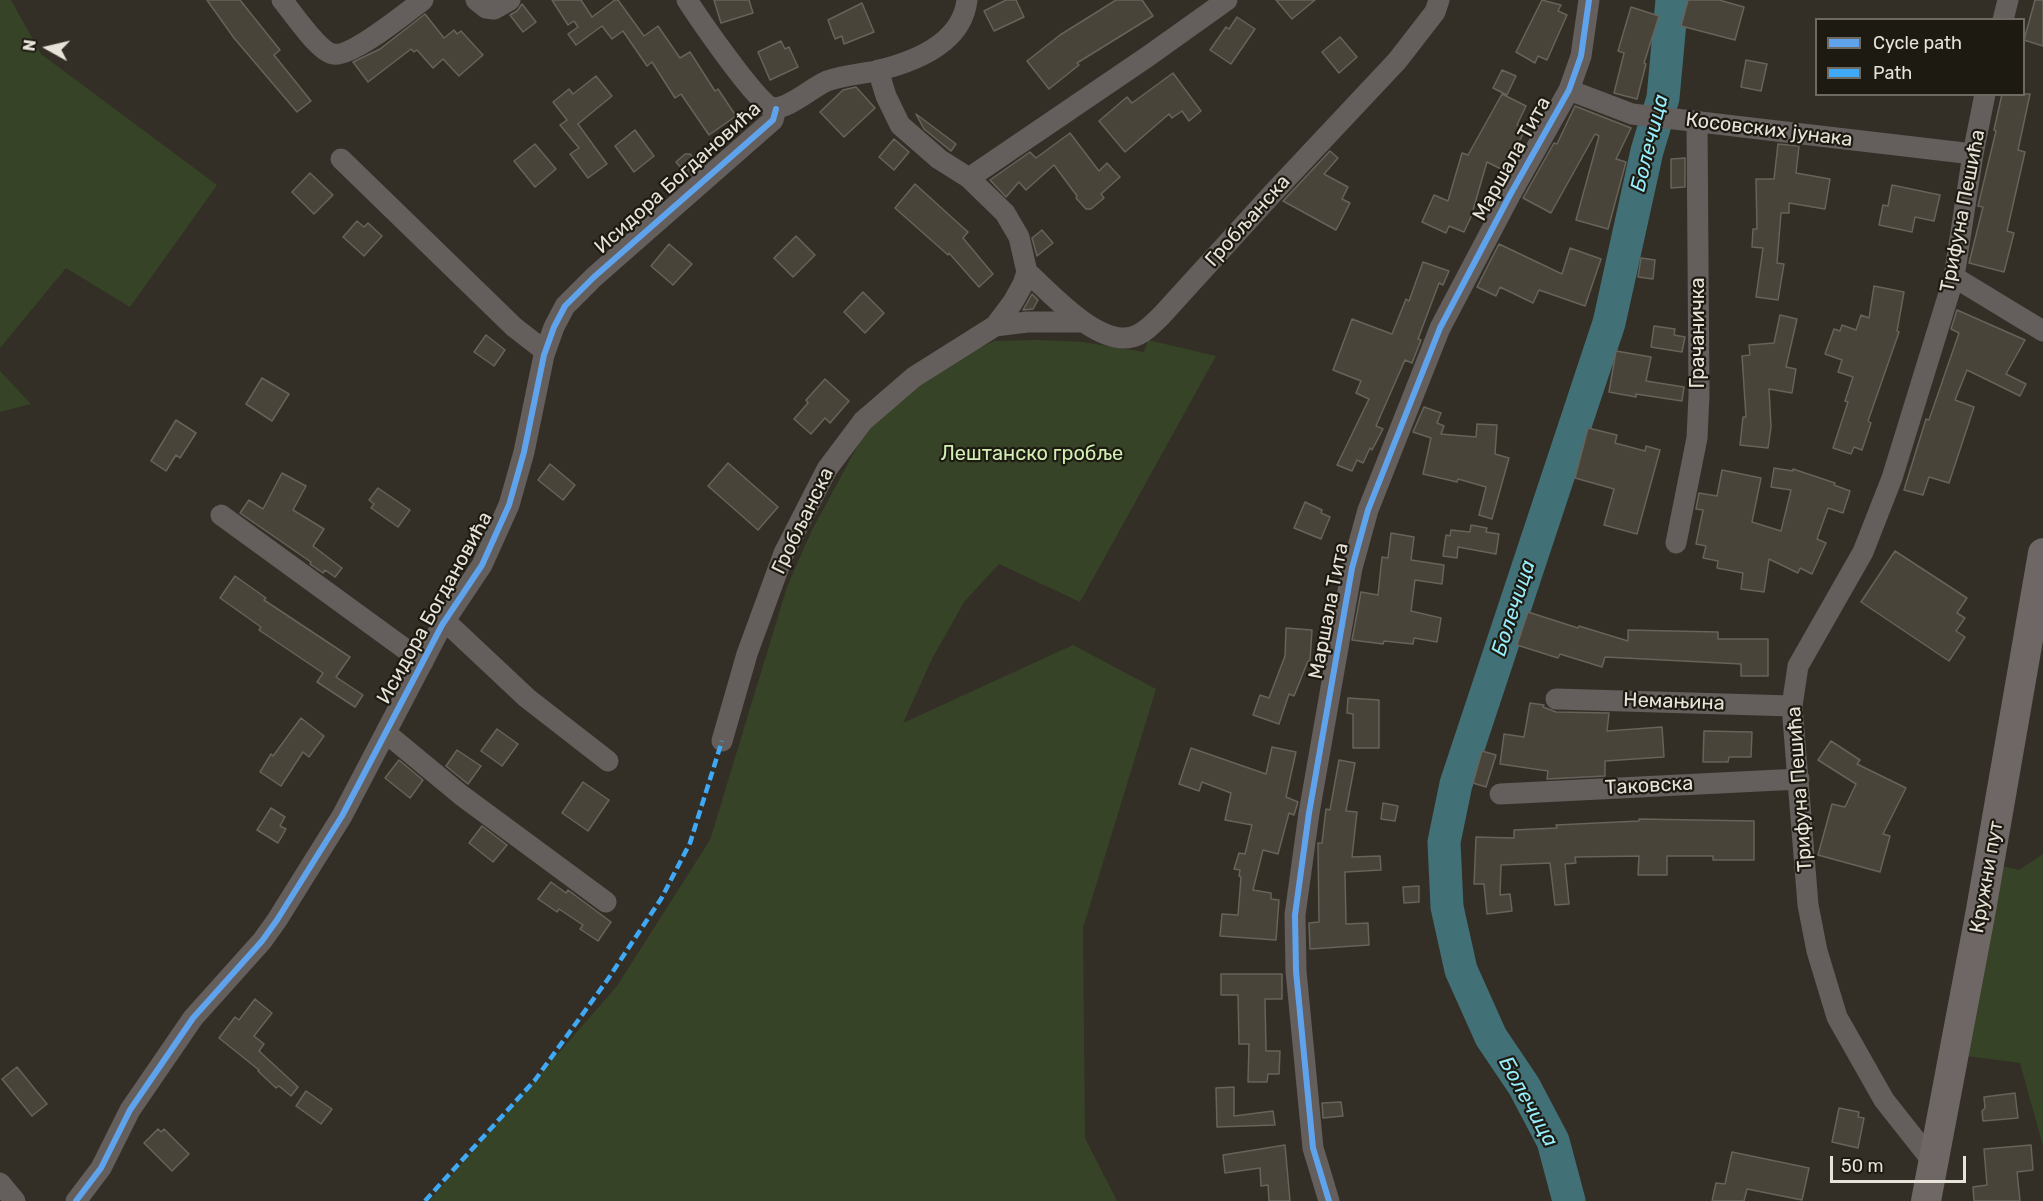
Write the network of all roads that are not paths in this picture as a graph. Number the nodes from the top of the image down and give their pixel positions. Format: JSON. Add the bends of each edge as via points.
{"nodes":[{"id":1,"x":282,"y":0,"type":"edge"},
{"id":2,"x":423,"y":0,"type":"edge"},
{"id":3,"x":476,"y":0,"type":"edge"},
{"id":4,"x":510,"y":0,"type":"edge"},
{"id":5,"x":687,"y":0,"type":"edge"},
{"id":6,"x":967,"y":0,"type":"edge"},
{"id":7,"x":1227,"y":0,"type":"edge"},
{"id":8,"x":1440,"y":0,"type":"edge"},
{"id":9,"x":1589,"y":0,"type":"edge"},
{"id":10,"x":2008,"y":0,"type":"edge"},
{"id":11,"x":2004,"y":18,"type":"edge"},
{"id":12,"x":878,"y":70,"type":"junction"},
{"id":13,"x":1569,"y":90,"type":"junction"},
{"id":14,"x":1985,"y":96,"type":"edge"},
{"id":15,"x":777,"y":109,"type":"junction"},
{"id":16,"x":1697,"y":121,"type":"junction"},
{"id":17,"x":1973,"y":154,"type":"junction"},
{"id":18,"x":341,"y":159,"type":"dead end"},
{"id":19,"x":969,"y":178,"type":"junction"},
{"id":20,"x":1028,"y":272,"type":"junction"},
{"id":21,"x":1954,"y":277,"type":"junction"},
{"id":22,"x":1082,"y":322,"type":"junction"},
{"id":23,"x":995,"y":326,"type":"junction"},
{"id":24,"x":2043,"y":331,"type":"edge"},
{"id":25,"x":545,"y":351,"type":"junction"},
{"id":26,"x":221,"y":515,"type":"dead end"},
{"id":27,"x":1676,"y":543,"type":"dead end"},
{"id":28,"x":2043,"y":553,"type":"edge"},
{"id":29,"x":445,"y":621,"type":"junction"},
{"id":30,"x":423,"y":662,"type":"junction"},
{"id":31,"x":1556,"y":699,"type":"dead end"},
{"id":32,"x":1792,"y":706,"type":"junction"},
{"id":33,"x":386,"y":733,"type":"junction"},
{"id":34,"x":722,"y":741,"type":"dead end"},
{"id":35,"x":608,"y":761,"type":"dead end"},
{"id":36,"x":1799,"y":779,"type":"junction"},
{"id":37,"x":1500,"y":794,"type":"dead end"},
{"id":38,"x":606,"y":902,"type":"dead end"},
{"id":39,"x":1933,"y":1162,"type":"junction"},
{"id":40,"x":0,"y":1183,"type":"edge"},
{"id":41,"x":15,"y":1201,"type":"edge"},
{"id":42,"x":76,"y":1201,"type":"edge"},
{"id":43,"x":1329,"y":1201,"type":"edge"},
{"id":44,"x":1926,"y":1201,"type":"edge"}],
"edges":[{"from":1,"to":2,"type":"street","via":[[322,48],[332,54],[343,54],[356,47]]},
{"from":3,"to":4,"type":"street","via":[[494,9]]},
{"from":5,"to":15,"type":"street","name":"Исидора Богдановића","via":[[766,106]]},
{"from":6,"to":12,"type":"street","name":"Исидора Богдановића","via":[[961,23],[937,47]]},
{"from":7,"to":19,"type":"street"},
{"from":8,"to":22,"type":"street","name":"Гробљанска","via":[[1397,61],[1147,329],[1132,337],[1114,336]]},
{"from":9,"to":13,"type":"street","name":"Маршала Тита","via":[[1581,56]]},
{"from":10,"to":11,"type":"street"},
{"from":12,"to":15,"type":"street","name":"Исидора Богдановића","via":[[829,80]]},
{"from":12,"to":19,"type":"street","via":[[900,125],[939,159]]},
{"from":13,"to":16,"type":"street","name":"Косовских јунака","via":[[1622,110]]},
{"from":13,"to":43,"type":"street","name":"Маршала Тита","via":[[1440,328],[1368,510],[1352,568],[1295,915],[1296,971],[1313,1148]]},
{"from":14,"to":17,"type":"street","name":"Трифуна Пешића"},
{"from":15,"to":25,"type":"street","name":"Исидора Богдановића","via":[[773,120],[565,306]]},
{"from":16,"to":17,"type":"street","name":"Косовских јунака"},
{"from":16,"to":27,"type":"street","name":"Грачаничка","via":[[1697,438]]},
{"from":17,"to":21,"type":"street","name":"Трифуна Пешића"},
{"from":18,"to":25,"type":"street","via":[[514,327]]},
{"from":19,"to":20,"type":"street","via":[[1005,213],[1019,237]]},
{"from":20,"to":22,"type":"street","name":"Гробљанска"},
{"from":20,"to":23,"type":"street","name":"Гробљанска"},
{"from":21,"to":24,"type":"street"},
{"from":21,"to":32,"type":"street","name":"Трифуна Пешића","via":[[1892,478],[1858,562],[1798,666]]},
{"from":22,"to":23,"type":"street"},
{"from":23,"to":34,"type":"street","name":"Гробљанска","via":[[914,377],[863,422],[827,469],[784,554],[747,654]]},
{"from":25,"to":29,"type":"street","name":"Исидора Богдановића","via":[[509,504],[482,565]]},
{"from":26,"to":30,"type":"street"},
{"from":28,"to":39,"type":"main road","name":"Кружни пут"},
{"from":29,"to":30,"type":"street","name":"Исидора Богдановића"},
{"from":29,"to":35,"type":"street","via":[[527,698]]},
{"from":30,"to":33,"type":"street","name":"Исидора Богдановића"},
{"from":31,"to":32,"type":"street","name":"Немањина"},
{"from":32,"to":36,"type":"street","name":"Трифуна Пешића"},
{"from":33,"to":38,"type":"street","via":[[461,795]]},
{"from":33,"to":42,"type":"street","name":"Исидора Богдановића","via":[[342,816],[277,920],[193,1018],[130,1110],[101,1168]]},
{"from":36,"to":37,"type":"street","name":"Таковска"},
{"from":36,"to":39,"type":"street","name":"Трифуна Пешића","via":[[1808,905],[1837,1017],[1884,1100]]},
{"from":39,"to":44,"type":"main road","name":"Кружни пут"},
{"from":40,"to":41,"type":"street"}]}
